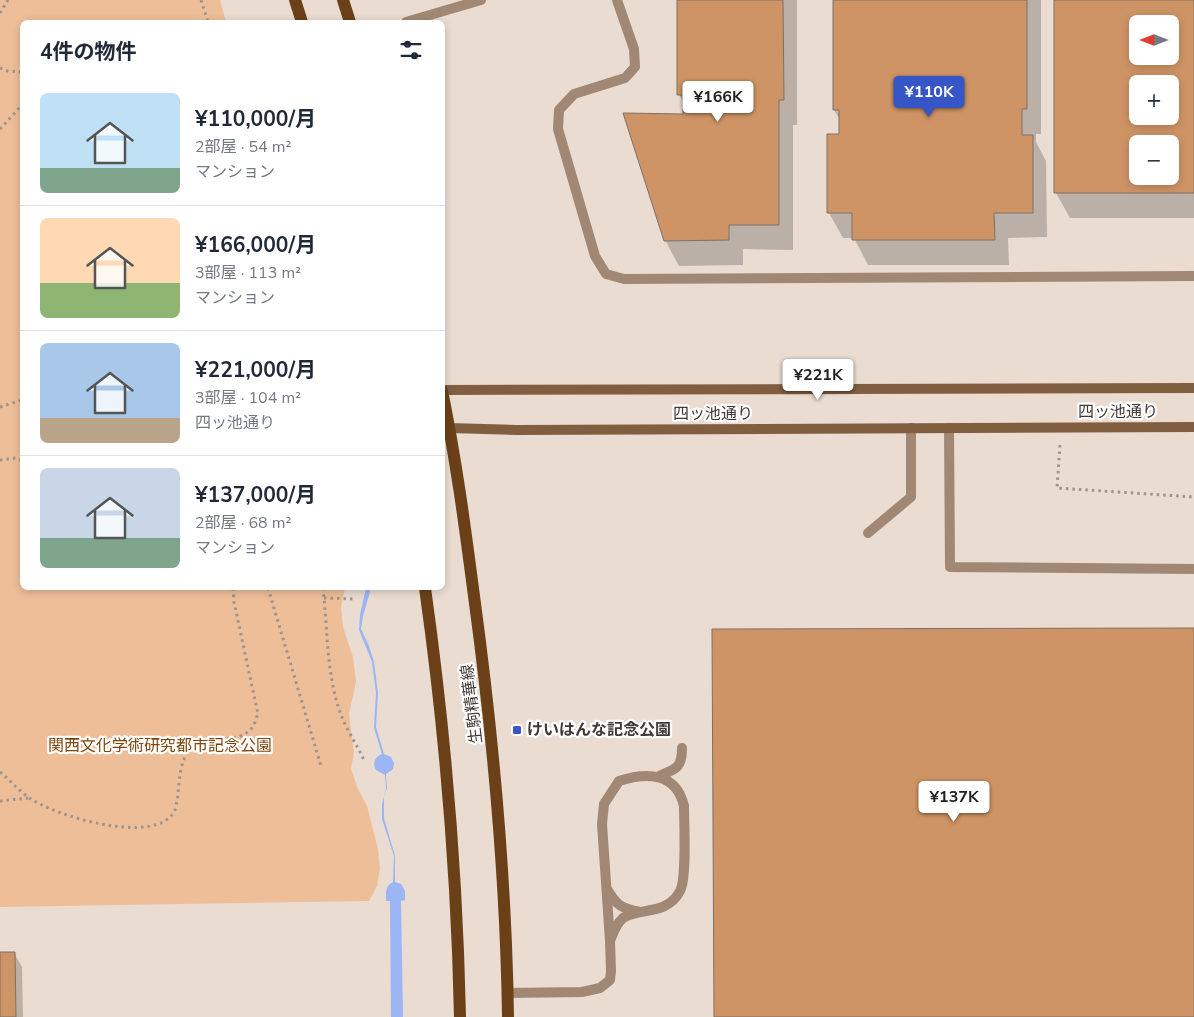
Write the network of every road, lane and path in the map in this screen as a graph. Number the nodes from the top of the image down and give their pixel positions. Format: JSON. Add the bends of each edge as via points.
{"nodes":[{"id":1,"x":8,"y":0,"type":"edge"},
{"id":2,"x":201,"y":0,"type":"edge"},
{"id":3,"x":295,"y":0,"type":"edge"},
{"id":4,"x":343,"y":0,"type":"edge"},
{"id":5,"x":481,"y":0,"type":"edge"},
{"id":6,"x":617,"y":0,"type":"edge"},
{"id":7,"x":0,"y":13,"type":"edge"},
{"id":8,"x":207,"y":20,"type":"edge"},
{"id":9,"x":301,"y":20,"type":"edge"},
{"id":10,"x":349,"y":20,"type":"edge"},
{"id":11,"x":413,"y":20,"type":"edge"},
{"id":12,"x":0,"y":68,"type":"edge"},
{"id":13,"x":20,"y":72,"type":"edge"},
{"id":14,"x":20,"y":107,"type":"edge"},
{"id":15,"x":0,"y":129,"type":"edge"},
{"id":16,"x":1194,"y":276,"type":"edge"},
{"id":17,"x":1194,"y":388,"type":"edge"},
{"id":18,"x":445,"y":390,"type":"edge"},
{"id":19,"x":20,"y":401,"type":"edge"},
{"id":20,"x":0,"y":407,"type":"edge"},
{"id":21,"x":446,"y":427,"type":"edge"},
{"id":22,"x":1061,"y":427,"type":"junction"},
{"id":23,"x":1194,"y":427,"type":"edge"},
{"id":24,"x":912,"y":428,"type":"junction"},
{"id":25,"x":949,"y":428,"type":"junction"},
{"id":26,"x":20,"y":459,"type":"edge"},
{"id":27,"x":0,"y":460,"type":"edge"},
{"id":28,"x":1194,"y":498,"type":"edge"},
{"id":29,"x":868,"y":533,"type":"dead end"},
{"id":30,"x":1194,"y":569,"type":"edge"},
{"id":31,"x":233,"y":590,"type":"edge"},
{"id":32,"x":269,"y":590,"type":"edge"},
{"id":33,"x":323,"y":590,"type":"edge"},
{"id":34,"x":425,"y":590,"type":"edge"},
{"id":35,"x":324,"y":598,"type":"junction"},
{"id":36,"x":354,"y":599,"type":"dead end"},
{"id":37,"x":682,"y":748,"type":"dead end"},
{"id":38,"x":364,"y":760,"type":"dead end"},
{"id":39,"x":322,"y":766,"type":"dead end"},
{"id":40,"x":0,"y":772,"type":"edge"},
{"id":41,"x":659,"y":776,"type":"junction"},
{"id":42,"x":29,"y":798,"type":"junction"},
{"id":43,"x":0,"y":801,"type":"edge"},
{"id":44,"x":605,"y":886,"type":"junction"},
{"id":45,"x":641,"y":912,"type":"junction"},
{"id":46,"x":610,"y":941,"type":"junction"},
{"id":47,"x":507,"y":993,"type":"junction"},
{"id":48,"x":460,"y":1017,"type":"edge"},
{"id":49,"x":508,"y":1017,"type":"edge"}],
"edges":[{"from":1,"to":7,"type":"path"},
{"from":2,"to":8,"type":"path"},
{"from":3,"to":9,"type":"main road"},
{"from":4,"to":10,"type":"main road"},
{"from":5,"to":11,"type":"lane"},
{"from":6,"to":16,"type":"lane","via":[[634,49],[635,68],[625,78],[574,94],[559,110],[558,129],[595,256],[606,274],[624,279]]},
{"from":12,"to":13,"type":"path"},
{"from":14,"to":15,"type":"path"},
{"from":17,"to":18,"type":"main road","name":"四ッ池通り"},
{"from":19,"to":20,"type":"path"},
{"from":21,"to":24,"type":"main road","name":"四ッ池通り","via":[[526,430]]},
{"from":21,"to":47,"type":"main road","name":"生駒精華線","via":[[463,511],[493,745]]},
{"from":22,"to":23,"type":"main road","name":"四ッ池通り"},
{"from":22,"to":25,"type":"main road","name":"四ッ池通り"},
{"from":22,"to":28,"type":"path","via":[[1057,488]]},
{"from":24,"to":25,"type":"main road","name":"四ッ池通り"},
{"from":24,"to":29,"type":"lane","via":[[912,497]]},
{"from":25,"to":30,"type":"lane","via":[[950,567]]},
{"from":26,"to":27,"type":"path"},
{"from":31,"to":42,"type":"path","via":[[258,714],[252,728],[242,734],[229,740],[211,740],[193,746],[182,762],[175,811],[168,819],[153,827],[118,827],[84,821]]},
{"from":32,"to":39,"type":"path"},
{"from":33,"to":35,"type":"path"},
{"from":34,"to":48,"type":"main road","name":"生駒精華線","via":[[454,854]]},
{"from":35,"to":36,"type":"path"},
{"from":35,"to":38,"type":"path","via":[[332,679],[344,721]]},
{"from":37,"to":41,"type":"lane","via":[[679,766]]},
{"from":40,"to":42,"type":"path"},
{"from":41,"to":44,"type":"lane","via":[[644,775],[618,782],[604,804]]},
{"from":41,"to":45,"type":"lane","via":[[673,785],[682,797],[684,879],[680,891],[664,906]]},
{"from":42,"to":43,"type":"path"},
{"from":44,"to":45,"type":"lane","via":[[623,908]]},
{"from":44,"to":46,"type":"lane"},
{"from":45,"to":46,"type":"lane","via":[[624,918],[616,926]]},
{"from":46,"to":47,"type":"lane","via":[[612,971],[610,980],[600,988],[582,992]]},
{"from":47,"to":49,"type":"main road","name":"生駒精華線"}]}
